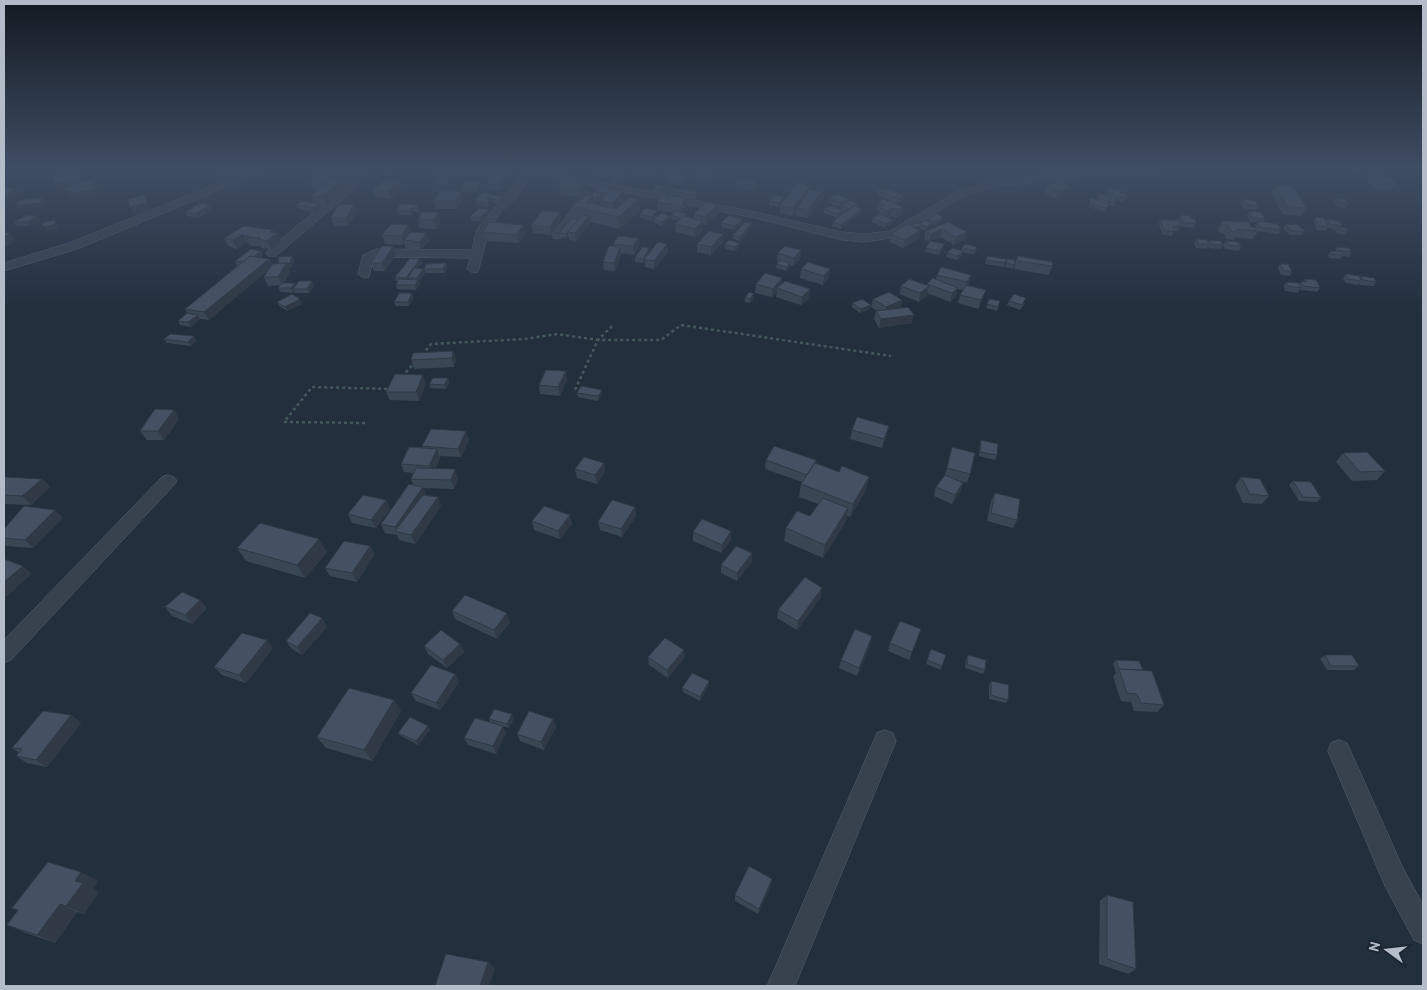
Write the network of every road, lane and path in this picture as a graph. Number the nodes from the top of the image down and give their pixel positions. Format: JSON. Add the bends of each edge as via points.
{"nodes":[{"id":1,"x":150,"y":215,"type":"edge"},
{"id":2,"x":317,"y":215,"type":"edge"},
{"id":3,"x":493,"y":215,"type":"edge"},
{"id":4,"x":573,"y":215,"type":"edge"},
{"id":5,"x":756,"y":215,"type":"edge"},
{"id":6,"x":925,"y":215,"type":"edge"},
{"id":7,"x":558,"y":235,"type":"edge"},
{"id":8,"x":272,"y":253,"type":"dead end"},
{"id":9,"x":477,"y":254,"type":"junction"},
{"id":10,"x":4,"y":267,"type":"edge"},
{"id":11,"x":472,"y":269,"type":"dead end"},
{"id":12,"x":364,"y":274,"type":"dead end"},
{"id":13,"x":612,"y":326,"type":"dead end"},
{"id":14,"x":598,"y":340,"type":"junction"},
{"id":15,"x":891,"y":356,"type":"dead end"},
{"id":16,"x":574,"y":392,"type":"dead end"},
{"id":17,"x":366,"y":423,"type":"dead end"},
{"id":18,"x":168,"y":481,"type":"dead end"},
{"id":19,"x":4,"y":654,"type":"edge"},
{"id":20,"x":885,"y":741,"type":"dead end"},
{"id":21,"x":1339,"y":750,"type":"dead end"},
{"id":22,"x":1423,"y":931,"type":"edge"},
{"id":23,"x":780,"y":986,"type":"edge"}],
"edges":[{"from":1,"to":10,"type":"street","via":[[73,246]]},
{"from":2,"to":8,"type":"street"},
{"from":3,"to":9,"type":"street","via":[[483,229]]},
{"from":4,"to":7,"type":"street"},
{"from":5,"to":6,"type":"street","via":[[842,236],[874,238],[899,231]]},
{"from":9,"to":11,"type":"street"},
{"from":9,"to":12,"type":"street","via":[[376,253],[367,258]]},
{"from":13,"to":14,"type":"path"},
{"from":14,"to":15,"type":"path","via":[[661,340],[681,325]]},
{"from":14,"to":16,"type":"path"},
{"from":14,"to":17,"type":"path","via":[[557,334],[431,344],[390,390],[312,388],[284,422]]},
{"from":18,"to":19,"type":"street"},
{"from":20,"to":23,"type":"street"},
{"from":21,"to":22,"type":"street","via":[[1394,877]]}]}
